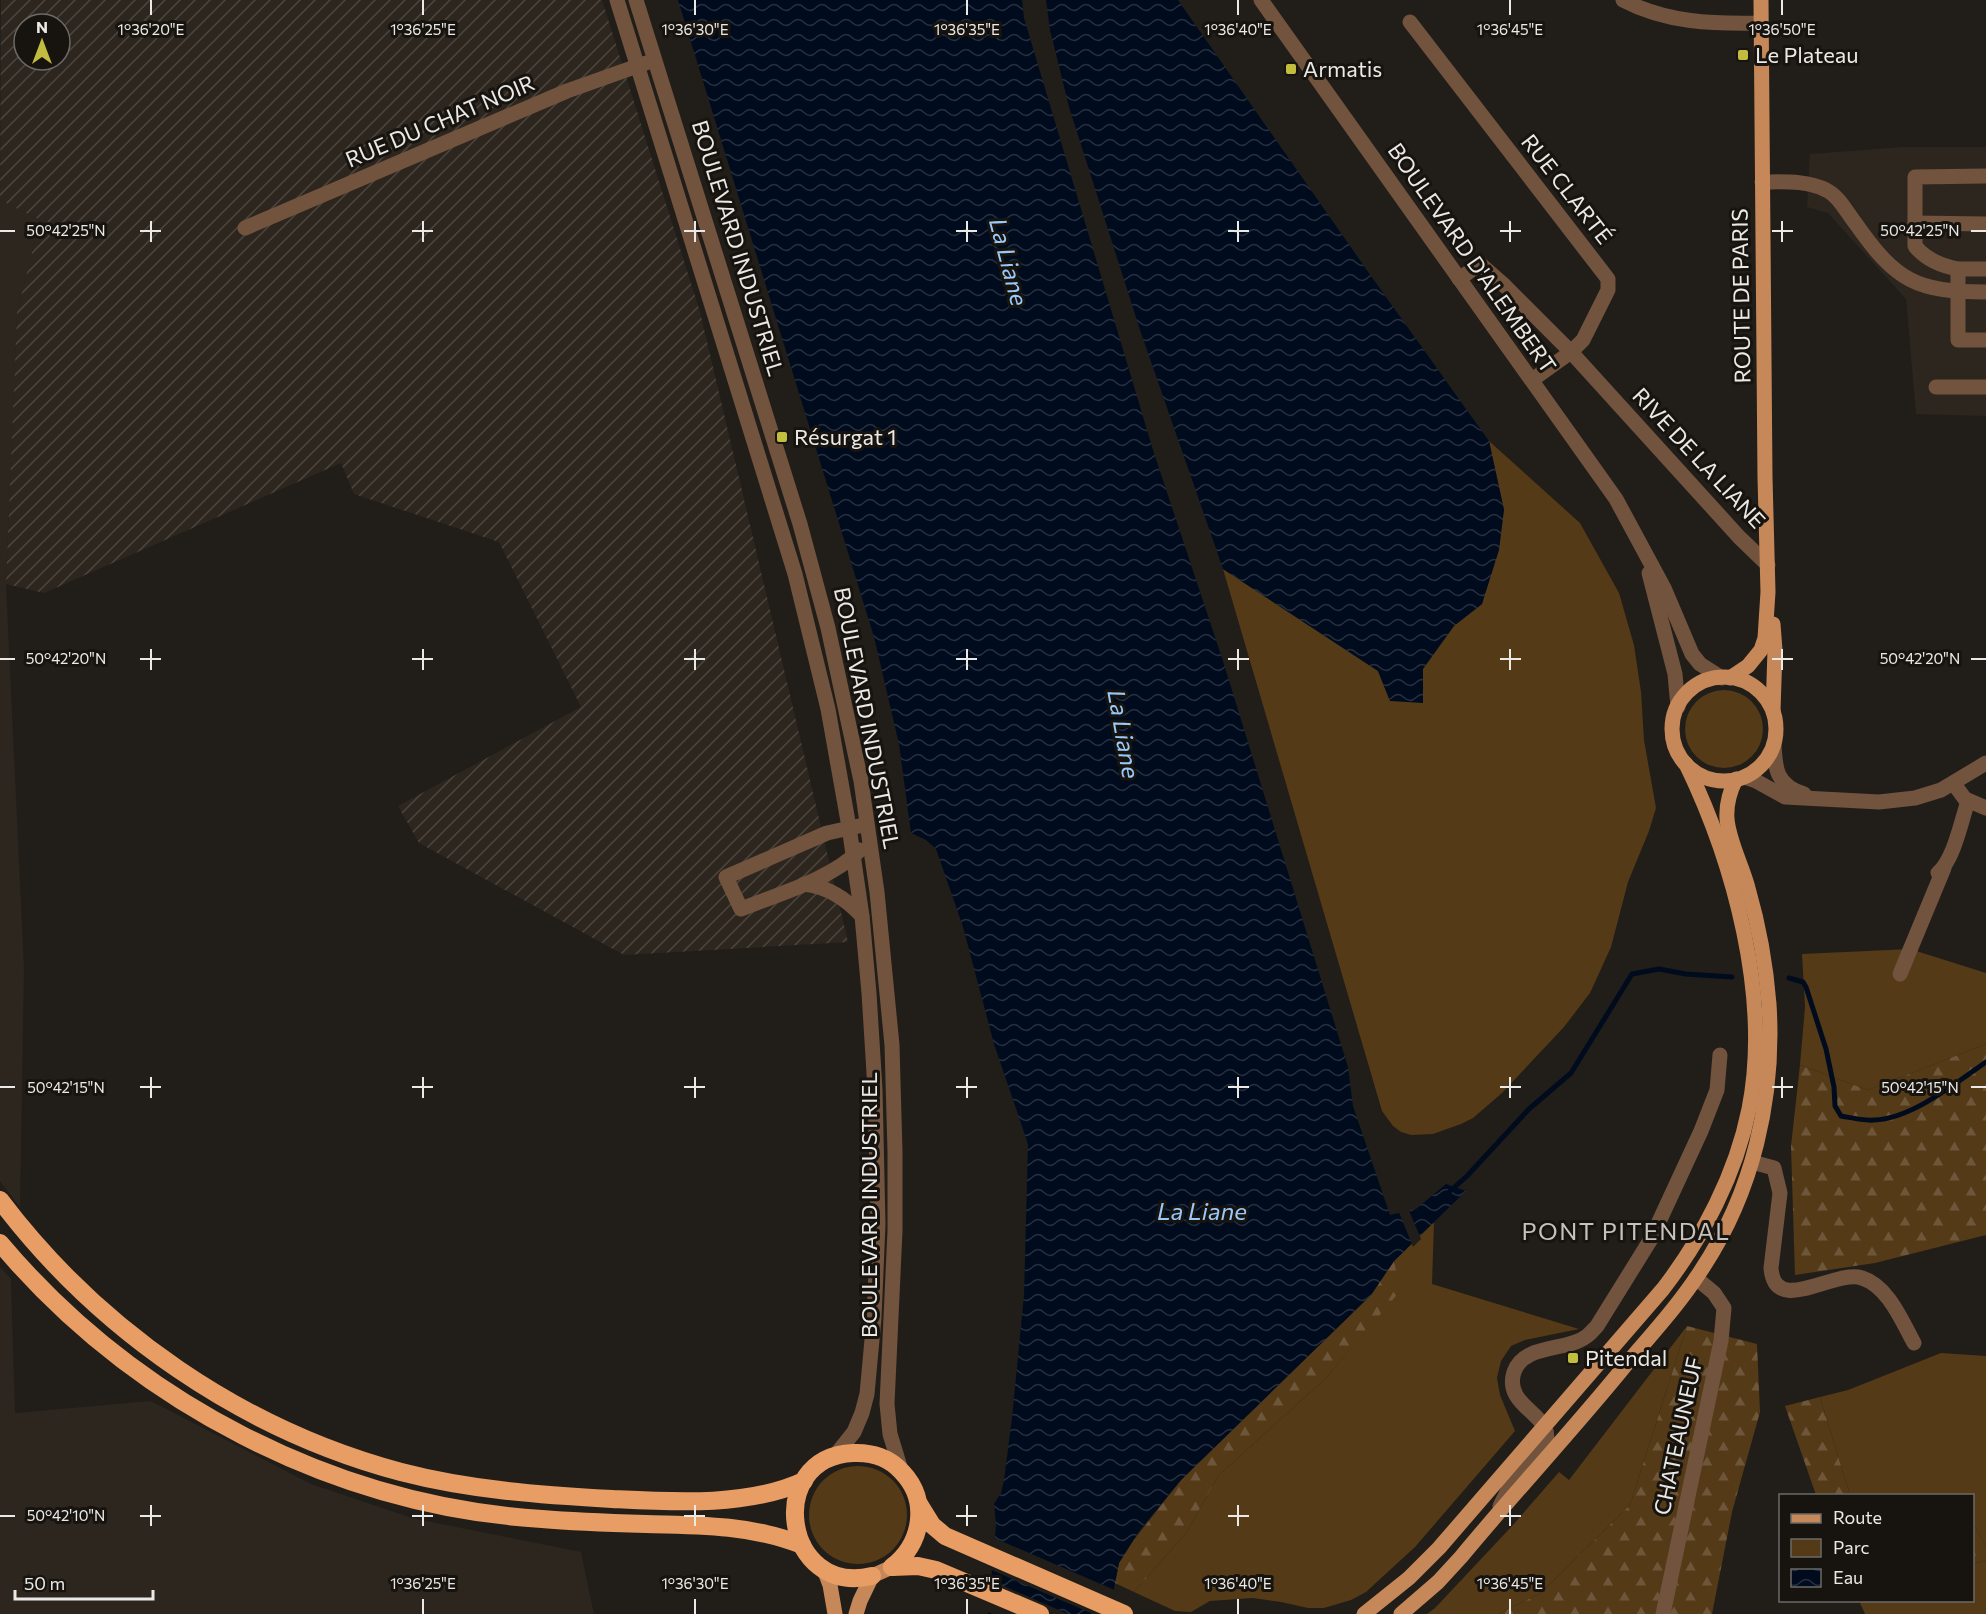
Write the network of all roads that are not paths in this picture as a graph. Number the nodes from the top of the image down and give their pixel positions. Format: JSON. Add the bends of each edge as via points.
{"nodes":[{"id":1,"x":617,"y":0,"type":"edge"},
{"id":2,"x":636,"y":0,"type":"edge"},
{"id":3,"x":1261,"y":0,"type":"edge"},
{"id":4,"x":1623,"y":0,"type":"edge"},
{"id":5,"x":1761,"y":0,"type":"edge"},
{"id":6,"x":1410,"y":22,"type":"dead end"},
{"id":7,"x":1761,"y":23,"type":"junction"},
{"id":8,"x":655,"y":60,"type":"junction"},
{"id":9,"x":638,"y":66,"type":"junction"},
{"id":10,"x":1986,"y":176,"type":"edge"},
{"id":11,"x":1762,"y":182,"type":"junction"},
{"id":12,"x":1915,"y":223,"type":"junction"},
{"id":13,"x":1986,"y":224,"type":"edge"},
{"id":14,"x":245,"y":228,"type":"dead end"},
{"id":15,"x":1958,"y":269,"type":"junction"},
{"id":16,"x":1986,"y":269,"type":"edge"},
{"id":17,"x":1459,"y":279,"type":"junction"},
{"id":18,"x":1958,"y":292,"type":"junction"},
{"id":19,"x":1986,"y":292,"type":"edge"},
{"id":20,"x":1986,"y":340,"type":"edge"},
{"id":21,"x":1571,"y":352,"type":"junction"},
{"id":22,"x":1532,"y":380,"type":"junction"},
{"id":23,"x":1936,"y":387,"type":"dead end"},
{"id":24,"x":1986,"y":387,"type":"edge"},
{"id":25,"x":1641,"y":545,"type":"junction"},
{"id":26,"x":1768,"y":565,"type":"junction"},
{"id":27,"x":1768,"y":592,"type":"junction"},
{"id":28,"x":1726,"y":678,"type":"junction"},
{"id":29,"x":1678,"y":708,"type":"junction"},
{"id":30,"x":1773,"y":713,"type":"junction"},
{"id":31,"x":1774,"y":743,"type":"junction"},
{"id":32,"x":1986,"y":763,"type":"edge"},
{"id":33,"x":1686,"y":764,"type":"junction"},
{"id":34,"x":1740,"y":778,"type":"junction"},
{"id":35,"x":1954,"y":784,"type":"junction"},
{"id":36,"x":1818,"y":798,"type":"junction"},
{"id":37,"x":1968,"y":801,"type":"junction"},
{"id":38,"x":1986,"y":808,"type":"edge"},
{"id":39,"x":849,"y":827,"type":"junction"},
{"id":40,"x":869,"y":832,"type":"junction"},
{"id":41,"x":854,"y":856,"type":"junction"},
{"id":42,"x":1944,"y":868,"type":"junction"},
{"id":43,"x":1929,"y":881,"type":"dead end"},
{"id":44,"x":804,"y":884,"type":"junction"},
{"id":45,"x":862,"y":916,"type":"junction"},
{"id":46,"x":1900,"y":974,"type":"dead end"},
{"id":47,"x":1720,"y":1055,"type":"dead end"},
{"id":48,"x":1752,"y":1162,"type":"junction"},
{"id":49,"x":0,"y":1200,"type":"edge"},
{"id":50,"x":0,"y":1243,"type":"edge"},
{"id":51,"x":1696,"y":1278,"type":"junction"},
{"id":52,"x":1914,"y":1343,"type":"dead end"},
{"id":53,"x":1545,"y":1425,"type":"junction"},
{"id":54,"x":834,"y":1457,"type":"junction"},
{"id":55,"x":901,"y":1470,"type":"junction"},
{"id":56,"x":804,"y":1481,"type":"junction"},
{"id":57,"x":919,"y":1503,"type":"junction"},
{"id":58,"x":1495,"y":1517,"type":"junction"},
{"id":59,"x":802,"y":1545,"type":"junction"},
{"id":60,"x":892,"y":1567,"type":"junction"},
{"id":61,"x":824,"y":1569,"type":"junction"},
{"id":62,"x":872,"y":1576,"type":"junction"},
{"id":63,"x":835,"y":1614,"type":"edge"},
{"id":64,"x":856,"y":1614,"type":"edge"},
{"id":65,"x":1040,"y":1614,"type":"edge"},
{"id":66,"x":1124,"y":1614,"type":"edge"},
{"id":67,"x":1364,"y":1614,"type":"edge"},
{"id":68,"x":1401,"y":1614,"type":"edge"},
{"id":69,"x":1663,"y":1614,"type":"edge"}],
"edges":[{"from":1,"to":9,"type":"street","name":"BOULEVARD INDUSTRIEL"},
{"from":2,"to":8,"type":"street","name":"BOULEVARD INDUSTRIEL"},
{"from":3,"to":17,"type":"street","name":"BOULEVARD D'ALEMBERT"},
{"from":4,"to":7,"type":"street","via":[[1667,18]]},
{"from":5,"to":7,"type":"main road","name":"ROUTE DE PARIS"},
{"from":6,"to":21,"type":"street","name":"RUE CLARTÉ","via":[[1608,279],[1608,290],[1588,333]]},
{"from":7,"to":11,"type":"main road","name":"ROUTE DE PARIS"},
{"from":8,"to":9,"type":"street","name":"RUE DU CHAT NOIR"},
{"from":8,"to":40,"type":"street","name":"BOULEVARD INDUSTRIEL","via":[[810,559],[848,717]]},
{"from":9,"to":14,"type":"street","name":"RUE DU CHAT NOIR","via":[[567,92]]},
{"from":9,"to":39,"type":"street","name":"BOULEVARD INDUSTRIEL","via":[[795,574],[828,709]]},
{"from":10,"to":12,"type":"street","via":[[1915,177]]},
{"from":11,"to":18,"type":"street","via":[[1827,190],[1894,269],[1926,287]]},
{"from":11,"to":26,"type":"main road","name":"ROUTE DE PARIS"},
{"from":12,"to":13,"type":"street"},
{"from":12,"to":15,"type":"street","via":[[1920,252]]},
{"from":15,"to":16,"type":"street"},
{"from":15,"to":18,"type":"street"},
{"from":17,"to":21,"type":"street","name":"RIVE DE LA LIANE","via":[[1480,264]]},
{"from":17,"to":22,"type":"street","name":"BOULEVARD D'ALEMBERT"},
{"from":18,"to":19,"type":"street"},
{"from":18,"to":20,"type":"street","via":[[1958,340]]},
{"from":21,"to":22,"type":"street","name":"RUE CLARTÉ"},
{"from":21,"to":26,"type":"street","name":"RIVE DE LA LIANE"},
{"from":22,"to":25,"type":"street","name":"BOULEVARD D'ALEMBERT","via":[[1616,499]]},
{"from":23,"to":24,"type":"street"},
{"from":25,"to":28,"type":"street","name":"BOULEVARD D'ALEMBERT","via":[[1692,654],[1700,664]]},
{"from":25,"to":29,"type":"street","name":"BOULEVARD D'ALEMBERT","via":[[1672,662]]},
{"from":26,"to":27,"type":"main road","name":"ROUTE DE PARIS"},
{"from":27,"to":28,"type":"main road","name":"ROUTE DE PARIS","via":[[1761,650],[1748,666]]},
{"from":27,"to":30,"type":"main road","name":"ROUTE DE PARIS","via":[[1775,650]]},
{"from":28,"to":29,"type":"main road","via":[[1708,680],[1695,687]]},
{"from":28,"to":30,"type":"main road","via":[[1744,681],[1755,688]]},
{"from":29,"to":33,"type":"main road","via":[[1673,735]]},
{"from":30,"to":31,"type":"main road"},
{"from":31,"to":34,"type":"main road","via":[[1761,765]]},
{"from":31,"to":36,"type":"street","via":[[1779,774],[1786,786]]},
{"from":32,"to":35,"type":"street"},
{"from":33,"to":34,"type":"main road","via":[[1707,777],[1723,781]]},
{"from":33,"to":53,"type":"main road","via":[[1726,866],[1748,953],[1755,1042],[1747,1116],[1721,1192],[1688,1253],[1657,1296]]},
{"from":34,"to":36,"type":"street","via":[[1756,781],[1785,797]]},
{"from":34,"to":48,"type":"main road","via":[[1727,809],[1728,825],[1757,924],[1769,1008],[1766,1094]]},
{"from":35,"to":36,"type":"street","via":[[1927,795],[1889,802]]},
{"from":35,"to":37,"type":"street"},
{"from":37,"to":38,"type":"street"},
{"from":37,"to":42,"type":"street"},
{"from":39,"to":40,"type":"street"},
{"from":39,"to":41,"type":"street","name":"BOULEVARD INDUSTRIEL"},
{"from":39,"to":44,"type":"street","via":[[726,877],[741,909]]},
{"from":40,"to":41,"type":"street"},
{"from":40,"to":55,"type":"street","name":"BOULEVARD INDUSTRIEL","via":[[892,1045],[896,1231],[887,1404],[890,1434]]},
{"from":41,"to":44,"type":"street"},
{"from":41,"to":45,"type":"street","name":"BOULEVARD INDUSTRIEL"},
{"from":42,"to":43,"type":"street"},
{"from":42,"to":46,"type":"street"},
{"from":44,"to":45,"type":"street","via":[[831,892]]},
{"from":45,"to":54,"type":"street","name":"BOULEVARD INDUSTRIEL","via":[[876,1110],[878,1224],[874,1318],[862,1413],[854,1432]]},
{"from":47,"to":53,"type":"street","via":[[1717,1090],[1701,1131],[1651,1239],[1597,1326],[1587,1337],[1533,1353],[1516,1368],[1516,1396]]},
{"from":48,"to":51,"type":"main road","via":[[1731,1216]]},
{"from":48,"to":52,"type":"street","via":[[1774,1168],[1778,1182],[1771,1268],[1777,1285],[1792,1292],[1840,1277],[1862,1278],[1883,1293]]},
{"from":49,"to":56,"type":"highway","via":[[60,1270],[117,1323],[179,1370],[279,1427],[353,1457],[421,1477],[513,1492],[583,1498],[727,1499],[780,1491]]},
{"from":50,"to":59,"type":"highway","via":[[56,1304],[142,1375],[218,1422],[296,1460],[353,1482],[421,1502],[471,1511],[539,1519],[718,1526],[773,1535]]},
{"from":51,"to":58,"type":"main road"},
{"from":51,"to":69,"type":"street","name":"CHATEAUNEUF","via":[[1724,1308],[1721,1341]]},
{"from":53,"to":58,"type":"street","via":[[1544,1448],[1510,1486]]},
{"from":53,"to":67,"type":"main road","via":[[1429,1559]]},
{"from":54,"to":55,"type":"highway","via":[[865,1453]]},
{"from":54,"to":56,"type":"highway"},
{"from":55,"to":57,"type":"highway"},
{"from":56,"to":59,"type":"highway","via":[[794,1513]]},
{"from":57,"to":60,"type":"highway","via":[[916,1537]]},
{"from":57,"to":66,"type":"highway","via":[[945,1536]]},
{"from":58,"to":68,"type":"main road","via":[[1438,1582]]},
{"from":59,"to":61,"type":"highway"},
{"from":60,"to":62,"type":"main road"},
{"from":60,"to":65,"type":"highway","via":[[918,1566],[944,1572]]},
{"from":61,"to":62,"type":"highway","via":[[849,1578]]},
{"from":61,"to":63,"type":"main road"},
{"from":62,"to":64,"type":"main road"}]}
